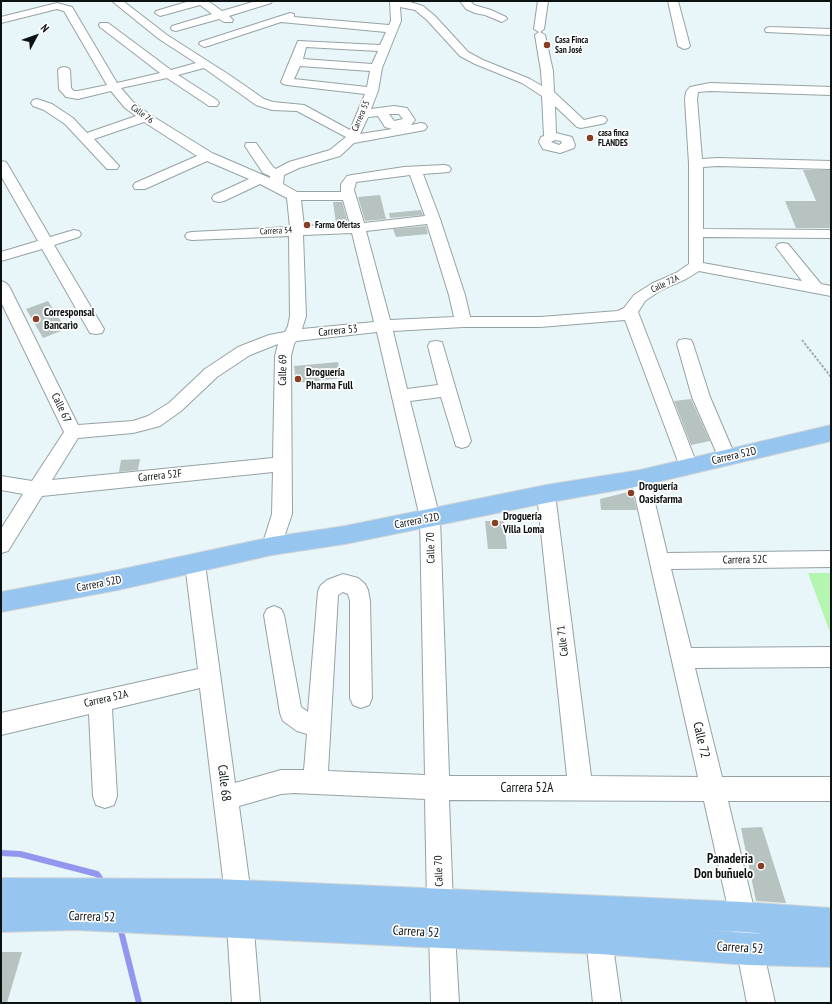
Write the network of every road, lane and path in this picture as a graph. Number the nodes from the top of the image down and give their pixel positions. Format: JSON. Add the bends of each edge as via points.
{"nodes":[{"id":1,"x":117,"y":1,"type":"edge"},
{"id":2,"x":201,"y":1,"type":"edge"},
{"id":3,"x":267,"y":1,"type":"edge"},
{"id":4,"x":465,"y":1,"type":"edge"},
{"id":5,"x":543,"y":1,"type":"edge"},
{"id":6,"x":673,"y":1,"type":"edge"},
{"id":7,"x":396,"y":2,"type":"edge"},
{"id":8,"x":64,"y":4,"type":"edge"},
{"id":9,"x":160,"y":13,"type":"dead end"},
{"id":10,"x":221,"y":15,"type":"junction"},
{"id":11,"x":290,"y":16,"type":"dead end"},
{"id":12,"x":280,"y":19,"type":"junction"},
{"id":13,"x":502,"y":19,"type":"dead end"},
{"id":14,"x":1,"y":20,"type":"edge"},
{"id":15,"x":104,"y":25,"type":"dead end"},
{"id":16,"x":176,"y":28,"type":"dead end"},
{"id":17,"x":392,"y":29,"type":"junction"},
{"id":18,"x":770,"y":30,"type":"dead end"},
{"id":19,"x":244,"y":31,"type":"junction"},
{"id":20,"x":831,"y":32,"type":"edge"},
{"id":21,"x":204,"y":44,"type":"dead end"},
{"id":22,"x":684,"y":46,"type":"dead end"},
{"id":23,"x":383,"y":48,"type":"junction"},
{"id":24,"x":296,"y":62,"type":"junction"},
{"id":25,"x":205,"y":64,"type":"junction"},
{"id":26,"x":376,"y":68,"type":"junction"},
{"id":27,"x":64,"y":70,"type":"dead end"},
{"id":28,"x":169,"y":74,"type":"junction"},
{"id":29,"x":546,"y":76,"type":"junction"},
{"id":30,"x":526,"y":81,"type":"junction"},
{"id":31,"x":113,"y":86,"type":"junction"},
{"id":32,"x":372,"y":90,"type":"junction"},
{"id":33,"x":831,"y":91,"type":"edge"},
{"id":34,"x":547,"y":93,"type":"junction"},
{"id":35,"x":37,"y":103,"type":"dead end"},
{"id":36,"x":213,"y":103,"type":"dead end"},
{"id":37,"x":382,"y":112,"type":"dead end"},
{"id":38,"x":363,"y":114,"type":"junction"},
{"id":39,"x":145,"y":117,"type":"junction"},
{"id":40,"x":601,"y":120,"type":"dead end"},
{"id":41,"x":421,"y":127,"type":"dead end"},
{"id":42,"x":556,"y":137,"type":"dead end"},
{"id":43,"x":85,"y":138,"type":"junction"},
{"id":44,"x":351,"y":138,"type":"junction"},
{"id":45,"x":251,"y":146,"type":"dead end"},
{"id":46,"x":207,"y":156,"type":"junction"},
{"id":47,"x":696,"y":164,"type":"junction"},
{"id":48,"x":1,"y":165,"type":"edge"},
{"id":49,"x":831,"y":165,"type":"edge"},
{"id":50,"x":112,"y":166,"type":"dead end"},
{"id":51,"x":444,"y":169,"type":"dead end"},
{"id":52,"x":415,"y":171,"type":"junction"},
{"id":53,"x":260,"y":179,"type":"junction"},
{"id":54,"x":277,"y":180,"type":"junction"},
{"id":55,"x":140,"y":186,"type":"dead end"},
{"id":56,"x":294,"y":196,"type":"junction"},
{"id":57,"x":349,"y":196,"type":"junction"},
{"id":58,"x":219,"y":198,"type":"dead end"},
{"id":59,"x":433,"y":220,"type":"junction"},
{"id":60,"x":358,"y":228,"type":"junction"},
{"id":61,"x":296,"y":230,"type":"junction"},
{"id":62,"x":696,"y":233,"type":"junction"},
{"id":63,"x":74,"y":234,"type":"dead end"},
{"id":64,"x":831,"y":234,"type":"edge"},
{"id":65,"x":192,"y":236,"type":"dead end"},
{"id":66,"x":46,"y":243,"type":"junction"},
{"id":67,"x":783,"y":247,"type":"dead end"},
{"id":68,"x":1,"y":257,"type":"edge"},
{"id":69,"x":696,"y":266,"type":"junction"},
{"id":70,"x":1,"y":286,"type":"edge"},
{"id":71,"x":824,"y":290,"type":"edge"},
{"id":72,"x":630,"y":312,"type":"junction"},
{"id":73,"x":463,"y":322,"type":"junction"},
{"id":74,"x":383,"y":326,"type":"junction"},
{"id":75,"x":96,"y":329,"type":"dead end"},
{"id":76,"x":290,"y":336,"type":"junction"},
{"id":77,"x":802,"y":340,"type":"dead end"},
{"id":78,"x":685,"y":344,"type":"dead end"},
{"id":79,"x":436,"y":346,"type":"dead end"},
{"id":80,"x":831,"y":377,"type":"edge"},
{"id":81,"x":448,"y":390,"type":"junction"},
{"id":82,"x":400,"y":396,"type":"junction"},
{"id":83,"x":73,"y":432,"type":"junction"},
{"id":84,"x":831,"y":433,"type":"edge"},
{"id":85,"x":462,"y":441,"type":"dead end"},
{"id":86,"x":727,"y":458,"type":"junction"},
{"id":87,"x":283,"y":464,"type":"junction"},
{"id":88,"x":689,"y":467,"type":"junction"},
{"id":89,"x":640,"y":478,"type":"junction"},
{"id":90,"x":1,"y":483,"type":"edge"},
{"id":91,"x":36,"y":489,"type":"junction"},
{"id":92,"x":546,"y":494,"type":"junction"},
{"id":93,"x":430,"y":518,"type":"junction"},
{"id":94,"x":7,"y":522,"type":"edge"},
{"id":95,"x":1,"y":545,"type":"edge"},
{"id":96,"x":272,"y":546,"type":"junction"},
{"id":97,"x":831,"y":559,"type":"edge"},
{"id":98,"x":660,"y":561,"type":"junction"},
{"id":99,"x":195,"y":564,"type":"junction"},
{"id":100,"x":1,"y":602,"type":"edge"},
{"id":101,"x":274,"y":615,"type":"dead end"},
{"id":102,"x":831,"y":657,"type":"edge"},
{"id":103,"x":682,"y":658,"type":"junction"},
{"id":104,"x":210,"y":676,"type":"junction"},
{"id":105,"x":361,"y":698,"type":"dead end"},
{"id":106,"x":100,"y":700,"type":"junction"},
{"id":107,"x":1,"y":724,"type":"edge"},
{"id":108,"x":319,"y":724,"type":"junction"},
{"id":109,"x":316,"y":782,"type":"junction"},
{"id":110,"x":436,"y":788,"type":"junction"},
{"id":111,"x":580,"y":788,"type":"junction"},
{"id":112,"x":831,"y":789,"type":"edge"},
{"id":113,"x":712,"y":790,"type":"junction"},
{"id":114,"x":105,"y":796,"type":"dead end"},
{"id":115,"x":226,"y":798,"type":"junction"},
{"id":116,"x":1,"y":893,"type":"edge"},
{"id":117,"x":75,"y":904,"type":"junction"},
{"id":118,"x":240,"y":909,"type":"junction"},
{"id":119,"x":1,"y":917,"type":"edge"},
{"id":120,"x":743,"y":917,"type":"junction"},
{"id":121,"x":441,"y":919,"type":"junction"},
{"id":122,"x":831,"y":923,"type":"edge"},
{"id":123,"x":599,"y":939,"type":"junction"},
{"id":124,"x":750,"y":949,"type":"junction"},
{"id":125,"x":831,"y":951,"type":"edge"},
{"id":126,"x":246,"y":1003,"type":"edge"},
{"id":127,"x":445,"y":1003,"type":"edge"},
{"id":128,"x":607,"y":1003,"type":"edge"},
{"id":129,"x":761,"y":1003,"type":"edge"}],
"edges":[{"from":1,"to":25,"type":"street","via":[[163,37]]},
{"from":2,"to":9,"type":"street"},
{"from":2,"to":10,"type":"street"},
{"from":3,"to":10,"type":"street"},
{"from":4,"to":13,"type":"street","via":[[470,7]]},
{"from":5,"to":29,"type":"street","via":[[540,32]]},
{"from":6,"to":22,"type":"street"},
{"from":7,"to":17,"type":"street","name":"Carrera 55","via":[[396,21]]},
{"from":7,"to":30,"type":"street","via":[[420,8],[460,51],[471,59]]},
{"from":8,"to":14,"type":"street","name":"Calle 76"},
{"from":8,"to":31,"type":"street","name":"Calle 76"},
{"from":10,"to":16,"type":"street"},
{"from":10,"to":19,"type":"street"},
{"from":11,"to":12,"type":"street"},
{"from":12,"to":17,"type":"street"},
{"from":12,"to":19,"type":"street"},
{"from":15,"to":28,"type":"street"},
{"from":17,"to":23,"type":"street","name":"Carrera 55"},
{"from":18,"to":20,"type":"street"},
{"from":19,"to":21,"type":"street"},
{"from":23,"to":24,"type":"street","via":[[302,43]]},
{"from":23,"to":26,"type":"street","name":"Carrera 55"},
{"from":24,"to":26,"type":"street"},
{"from":24,"to":32,"type":"street","via":[[287,82]]},
{"from":25,"to":28,"type":"street"},
{"from":25,"to":44,"type":"street","via":[[260,102],[272,106],[300,108]]},
{"from":26,"to":32,"type":"street","name":"Carrera 55"},
{"from":27,"to":31,"type":"street","via":[[65,89],[70,94],[78,95]]},
{"from":28,"to":31,"type":"street"},
{"from":28,"to":36,"type":"street"},
{"from":29,"to":30,"type":"street"},
{"from":29,"to":34,"type":"street"},
{"from":30,"to":34,"type":"street"},
{"from":31,"to":39,"type":"street","name":"Calle 76","via":[[129,105]]},
{"from":32,"to":38,"type":"street","name":"Carrera 55"},
{"from":33,"to":47,"type":"street","via":[[710,87],[694,89],[691,99]]},
{"from":34,"to":40,"type":"street","via":[[555,98],[577,125]]},
{"from":34,"to":42,"type":"street","via":[[550,123]]},
{"from":35,"to":43,"type":"street","via":[[65,118]]},
{"from":37,"to":38,"type":"street"},
{"from":38,"to":44,"type":"street","name":"Carrera 55"},
{"from":39,"to":43,"type":"street"},
{"from":39,"to":46,"type":"street","name":"Calle 76"},
{"from":41,"to":44,"type":"street"},
{"from":43,"to":50,"type":"street"},
{"from":44,"to":54,"type":"street","name":"Carrera 55","via":[[336,153],[294,165]]},
{"from":45,"to":54,"type":"street"},
{"from":46,"to":53,"type":"street","name":"Calle 76"},
{"from":46,"to":55,"type":"street"},
{"from":47,"to":49,"type":"street","via":[[716,162]]},
{"from":47,"to":62,"type":"street"},
{"from":48,"to":66,"type":"street"},
{"from":51,"to":52,"type":"street"},
{"from":52,"to":57,"type":"street","name":"Calle 70","via":[[352,178],[348,184]]},
{"from":52,"to":59,"type":"street"},
{"from":53,"to":54,"type":"street","name":"Calle 76"},
{"from":53,"to":58,"type":"street"},
{"from":54,"to":56,"type":"street","name":"Calle 76"},
{"from":56,"to":57,"type":"street"},
{"from":56,"to":61,"type":"street","name":"Calle 69"},
{"from":57,"to":60,"type":"street","name":"Calle 70"},
{"from":59,"to":60,"type":"street","name":"Carrera 54"},
{"from":59,"to":73,"type":"street"},
{"from":60,"to":61,"type":"street","name":"Carrera 54"},
{"from":60,"to":74,"type":"street","name":"Calle 70"},
{"from":61,"to":65,"type":"street","name":"Carrera 54"},
{"from":61,"to":76,"type":"street","name":"Calle 69","via":[[298,316]]},
{"from":62,"to":64,"type":"street"},
{"from":62,"to":69,"type":"street"},
{"from":63,"to":66,"type":"street"},
{"from":66,"to":68,"type":"street"},
{"from":66,"to":75,"type":"street"},
{"from":67,"to":71,"type":"street"},
{"from":69,"to":71,"type":"street"},
{"from":69,"to":72,"type":"street","name":"Calle 72A","via":[[639,298]]},
{"from":70,"to":83,"type":"street","name":"Calle 67"},
{"from":72,"to":73,"type":"street","name":"Carrera 53","via":[[614,317],[540,322]]},
{"from":72,"to":88,"type":"street"},
{"from":73,"to":74,"type":"street","name":"Carrera 53"},
{"from":74,"to":76,"type":"street","name":"Carrera 53"},
{"from":74,"to":82,"type":"street","name":"Calle 70"},
{"from":76,"to":83,"type":"street","name":"Carrera 53","via":[[244,351],[211,373],[175,407],[154,421],[133,427]]},
{"from":76,"to":87,"type":"street","name":"Calle 69","via":[[283,356]]},
{"from":77,"to":80,"type":"path"},
{"from":78,"to":86,"type":"street","via":[[701,397]]},
{"from":79,"to":81,"type":"street"},
{"from":81,"to":82,"type":"street"},
{"from":81,"to":85,"type":"street"},
{"from":82,"to":93,"type":"street","name":"Calle 70"},
{"from":83,"to":91,"type":"street","name":"Calle 67"},
{"from":84,"to":86,"type":"main road","name":"Carrera 52D"},
{"from":86,"to":88,"type":"main road","name":"Carrera 52D"},
{"from":87,"to":91,"type":"street","name":"Carrera 52F"},
{"from":87,"to":96,"type":"street","name":"Calle 69","via":[[282,514]]},
{"from":88,"to":89,"type":"main road","name":"Carrera 52D"},
{"from":89,"to":92,"type":"main road","name":"Carrera 52D"},
{"from":89,"to":98,"type":"street","name":"Calle 72"},
{"from":90,"to":91,"type":"street","name":"Carrera 52F"},
{"from":91,"to":94,"type":"street","name":"Calle 67"},
{"from":92,"to":93,"type":"main road","name":"Carrera 52D"},
{"from":92,"to":111,"type":"street","name":"Calle 71"},
{"from":93,"to":96,"type":"main road","name":"Carrera 52D"},
{"from":93,"to":110,"type":"street","name":"Calle 70"},
{"from":94,"to":95,"type":"street","name":"Calle 67"},
{"from":96,"to":99,"type":"main road","name":"Carrera 52D"},
{"from":97,"to":98,"type":"street","name":"Carrera 52C"},
{"from":98,"to":103,"type":"street","name":"Calle 72"},
{"from":99,"to":100,"type":"main road","name":"Carrera 52D"},
{"from":99,"to":104,"type":"street","name":"Calle 68"},
{"from":101,"to":108,"type":"street","via":[[291,713],[305,723]]},
{"from":102,"to":103,"type":"street"},
{"from":103,"to":113,"type":"street","name":"Calle 72"},
{"from":104,"to":106,"type":"street","name":"Carrera 52A"},
{"from":104,"to":115,"type":"street","name":"Calle 68"},
{"from":105,"to":108,"type":"street","via":[[360,601],[358,590],[351,584],[343,583],[328,591]]},
{"from":106,"to":107,"type":"street","name":"Carrera 52A"},
{"from":106,"to":114,"type":"street"},
{"from":108,"to":109,"type":"street"},
{"from":109,"to":110,"type":"street","name":"Carrera 52A"},
{"from":109,"to":115,"type":"street","name":"Carrera 52A","via":[[281,782]]},
{"from":110,"to":111,"type":"street","name":"Carrera 52A"},
{"from":110,"to":121,"type":"street","name":"Calle 70"},
{"from":111,"to":113,"type":"street","name":"Carrera 52A"},
{"from":112,"to":113,"type":"street","name":"Carrera 52A"},
{"from":113,"to":120,"type":"street","name":"Calle 72"},
{"from":115,"to":118,"type":"street","name":"Calle 68"},
{"from":116,"to":117,"type":"main road","name":"Carrera 52"},
{"from":117,"to":118,"type":"main road","name":"Carrera 52"},
{"from":117,"to":119,"type":"main road","name":"Carrera 52"},
{"from":118,"to":121,"type":"main road","name":"Carrera 52"},
{"from":118,"to":126,"type":"street","name":"Calle 68"},
{"from":120,"to":121,"type":"main road","name":"Carrera 52"},
{"from":120,"to":122,"type":"main road","name":"Carrera 52"},
{"from":120,"to":124,"type":"street","name":"Calle 72"},
{"from":121,"to":123,"type":"main road","name":"Carrera 52"},
{"from":121,"to":127,"type":"street","name":"Calle 70"},
{"from":123,"to":124,"type":"main road","name":"Carrera 52"},
{"from":123,"to":128,"type":"street"},
{"from":124,"to":125,"type":"main road","name":"Carrera 52"},
{"from":124,"to":129,"type":"street","name":"Calle 72"}]}
